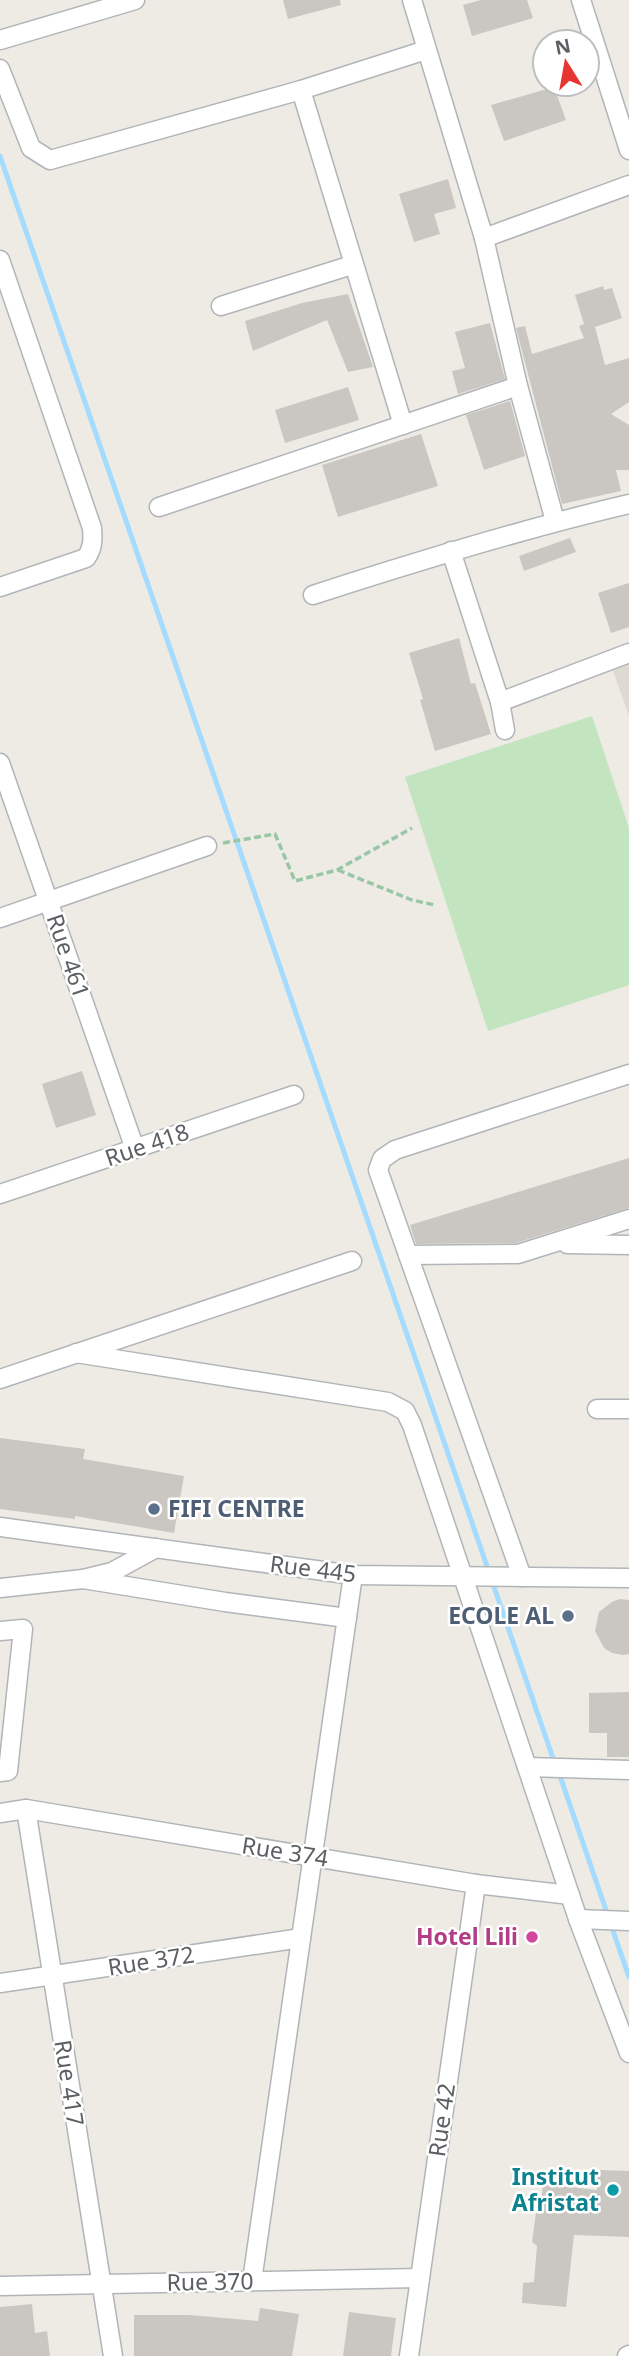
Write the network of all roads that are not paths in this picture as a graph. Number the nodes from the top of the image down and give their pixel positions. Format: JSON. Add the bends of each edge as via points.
{"nodes":[{"id":1,"x":135,"y":0,"type":"edge"},
{"id":2,"x":412,"y":0,"type":"edge"},
{"id":3,"x":581,"y":0,"type":"edge"},
{"id":4,"x":0,"y":40,"type":"edge"},
{"id":5,"x":426,"y":50,"type":"junction"},
{"id":6,"x":0,"y":69,"type":"edge"},
{"id":7,"x":301,"y":90,"type":"junction"},
{"id":8,"x":627,"y":139,"type":"edge"},
{"id":9,"x":629,"y":185,"type":"edge"},
{"id":10,"x":484,"y":238,"type":"junction"},
{"id":11,"x":0,"y":260,"type":"edge"},
{"id":12,"x":352,"y":265,"type":"junction"},
{"id":13,"x":221,"y":306,"type":"dead end"},
{"id":14,"x":518,"y":386,"type":"junction"},
{"id":15,"x":403,"y":425,"type":"junction"},
{"id":16,"x":629,"y":504,"type":"edge"},
{"id":17,"x":159,"y":507,"type":"dead end"},
{"id":18,"x":555,"y":521,"type":"junction"},
{"id":19,"x":451,"y":551,"type":"junction"},
{"id":20,"x":0,"y":587,"type":"edge"},
{"id":21,"x":313,"y":595,"type":"dead end"},
{"id":22,"x":629,"y":653,"type":"edge"},
{"id":23,"x":500,"y":702,"type":"junction"},
{"id":24,"x":505,"y":730,"type":"dead end"},
{"id":25,"x":0,"y":763,"type":"edge"},
{"id":26,"x":207,"y":846,"type":"road end"},
{"id":27,"x":48,"y":902,"type":"junction"},
{"id":28,"x":0,"y":918,"type":"edge"},
{"id":29,"x":629,"y":1074,"type":"edge"},
{"id":30,"x":294,"y":1095,"type":"dead end"},
{"id":31,"x":135,"y":1149,"type":"junction"},
{"id":32,"x":0,"y":1194,"type":"edge"},
{"id":33,"x":629,"y":1219,"type":"edge"},
{"id":34,"x":550,"y":1244,"type":"junction"},
{"id":35,"x":629,"y":1245,"type":"edge"},
{"id":36,"x":408,"y":1255,"type":"junction"},
{"id":37,"x":352,"y":1261,"type":"dead end"},
{"id":38,"x":76,"y":1353,"type":"junction"},
{"id":39,"x":0,"y":1379,"type":"edge"},
{"id":40,"x":597,"y":1409,"type":"dead end"},
{"id":41,"x":629,"y":1409,"type":"edge"},
{"id":42,"x":0,"y":1527,"type":"edge"},
{"id":43,"x":156,"y":1548,"type":"junction"},
{"id":44,"x":353,"y":1575,"type":"junction"},
{"id":45,"x":471,"y":1577,"type":"junction"},
{"id":46,"x":518,"y":1578,"type":"junction"},
{"id":47,"x":629,"y":1578,"type":"edge"},
{"id":48,"x":83,"y":1579,"type":"junction"},
{"id":49,"x":0,"y":1588,"type":"edge"},
{"id":50,"x":347,"y":1618,"type":"junction"},
{"id":51,"x":0,"y":1631,"type":"edge"},
{"id":52,"x":527,"y":1767,"type":"junction"},
{"id":53,"x":629,"y":1770,"type":"edge"},
{"id":54,"x":0,"y":1772,"type":"edge"},
{"id":55,"x":26,"y":1809,"type":"junction"},
{"id":56,"x":0,"y":1813,"type":"edge"},
{"id":57,"x":313,"y":1857,"type":"junction"},
{"id":58,"x":476,"y":1884,"type":"junction"},
{"id":59,"x":570,"y":1895,"type":"junction"},
{"id":60,"x":578,"y":1919,"type":"junction"},
{"id":61,"x":629,"y":1921,"type":"edge"},
{"id":62,"x":301,"y":1938,"type":"junction"},
{"id":63,"x":52,"y":1976,"type":"junction"},
{"id":64,"x":0,"y":1983,"type":"edge"},
{"id":65,"x":629,"y":2053,"type":"edge"},
{"id":66,"x":420,"y":2278,"type":"junction"},
{"id":67,"x":252,"y":2281,"type":"junction"},
{"id":68,"x":101,"y":2284,"type":"junction"},
{"id":69,"x":0,"y":2286,"type":"edge"},
{"id":70,"x":113,"y":2356,"type":"edge"},
{"id":71,"x":409,"y":2356,"type":"edge"}],
"edges":[{"from":1,"to":4,"type":"street"},
{"from":2,"to":5,"type":"street"},
{"from":3,"to":8,"type":"street"},
{"from":5,"to":7,"type":"street"},
{"from":5,"to":10,"type":"street"},
{"from":6,"to":7,"type":"street","via":[[31,148],[50,160]]},
{"from":7,"to":12,"type":"street"},
{"from":9,"to":10,"type":"street"},
{"from":10,"to":14,"type":"street"},
{"from":11,"to":20,"type":"street","via":[[92,528],[92,550],[86,558]]},
{"from":12,"to":13,"type":"street"},
{"from":12,"to":15,"type":"street"},
{"from":14,"to":15,"type":"street"},
{"from":14,"to":18,"type":"street"},
{"from":15,"to":17,"type":"street"},
{"from":16,"to":18,"type":"street"},
{"from":18,"to":19,"type":"street"},
{"from":19,"to":21,"type":"street"},
{"from":19,"to":23,"type":"street"},
{"from":22,"to":23,"type":"street"},
{"from":23,"to":24,"type":"street"},
{"from":25,"to":27,"type":"street","name":"Rue 461"},
{"from":26,"to":27,"type":"street"},
{"from":27,"to":28,"type":"street"},
{"from":27,"to":31,"type":"street","name":"Rue 461"},
{"from":29,"to":36,"type":"street","via":[[395,1150],[382,1159],[377,1170]]},
{"from":30,"to":31,"type":"street","name":"Rue 418"},
{"from":31,"to":32,"type":"street","name":"Rue 418"},
{"from":33,"to":34,"type":"street"},
{"from":34,"to":35,"type":"street"},
{"from":34,"to":36,"type":"street","via":[[518,1254]]},
{"from":36,"to":46,"type":"street"},
{"from":37,"to":38,"type":"street"},
{"from":38,"to":39,"type":"street"},
{"from":38,"to":45,"type":"street","via":[[388,1402],[405,1411]]},
{"from":40,"to":41,"type":"street"},
{"from":42,"to":43,"type":"street","name":"Rue 445"},
{"from":43,"to":44,"type":"street","name":"Rue 445"},
{"from":43,"to":48,"type":"street","via":[[112,1572]]},
{"from":44,"to":45,"type":"street","name":"Rue 445"},
{"from":44,"to":50,"type":"street"},
{"from":45,"to":46,"type":"street","name":"Rue 445"},
{"from":45,"to":52,"type":"street"},
{"from":46,"to":47,"type":"street","name":"Rue 445"},
{"from":48,"to":49,"type":"street"},
{"from":48,"to":50,"type":"street"},
{"from":50,"to":57,"type":"street"},
{"from":51,"to":54,"type":"street","via":[[23,1629],[8,1771]]},
{"from":52,"to":53,"type":"street"},
{"from":52,"to":59,"type":"street"},
{"from":55,"to":56,"type":"street","name":"Rue 374"},
{"from":55,"to":57,"type":"street","name":"Rue 374"},
{"from":55,"to":63,"type":"street","name":"Rue 417"},
{"from":57,"to":58,"type":"street","name":"Rue 374"},
{"from":57,"to":62,"type":"street"},
{"from":58,"to":59,"type":"street","name":"Rue 374"},
{"from":58,"to":66,"type":"street","name":"Rue 42"},
{"from":59,"to":60,"type":"street"},
{"from":60,"to":61,"type":"street"},
{"from":60,"to":65,"type":"street"},
{"from":62,"to":63,"type":"street","name":"Rue 372"},
{"from":62,"to":67,"type":"street"},
{"from":63,"to":64,"type":"street","name":"Rue 372"},
{"from":63,"to":68,"type":"street","name":"Rue 417"},
{"from":66,"to":67,"type":"street","name":"Rue 370"},
{"from":66,"to":71,"type":"street","name":"Rue 42"},
{"from":67,"to":68,"type":"street","name":"Rue 370"},
{"from":68,"to":69,"type":"street","name":"Rue 370"},
{"from":68,"to":70,"type":"street","name":"Rue 417"}]}
